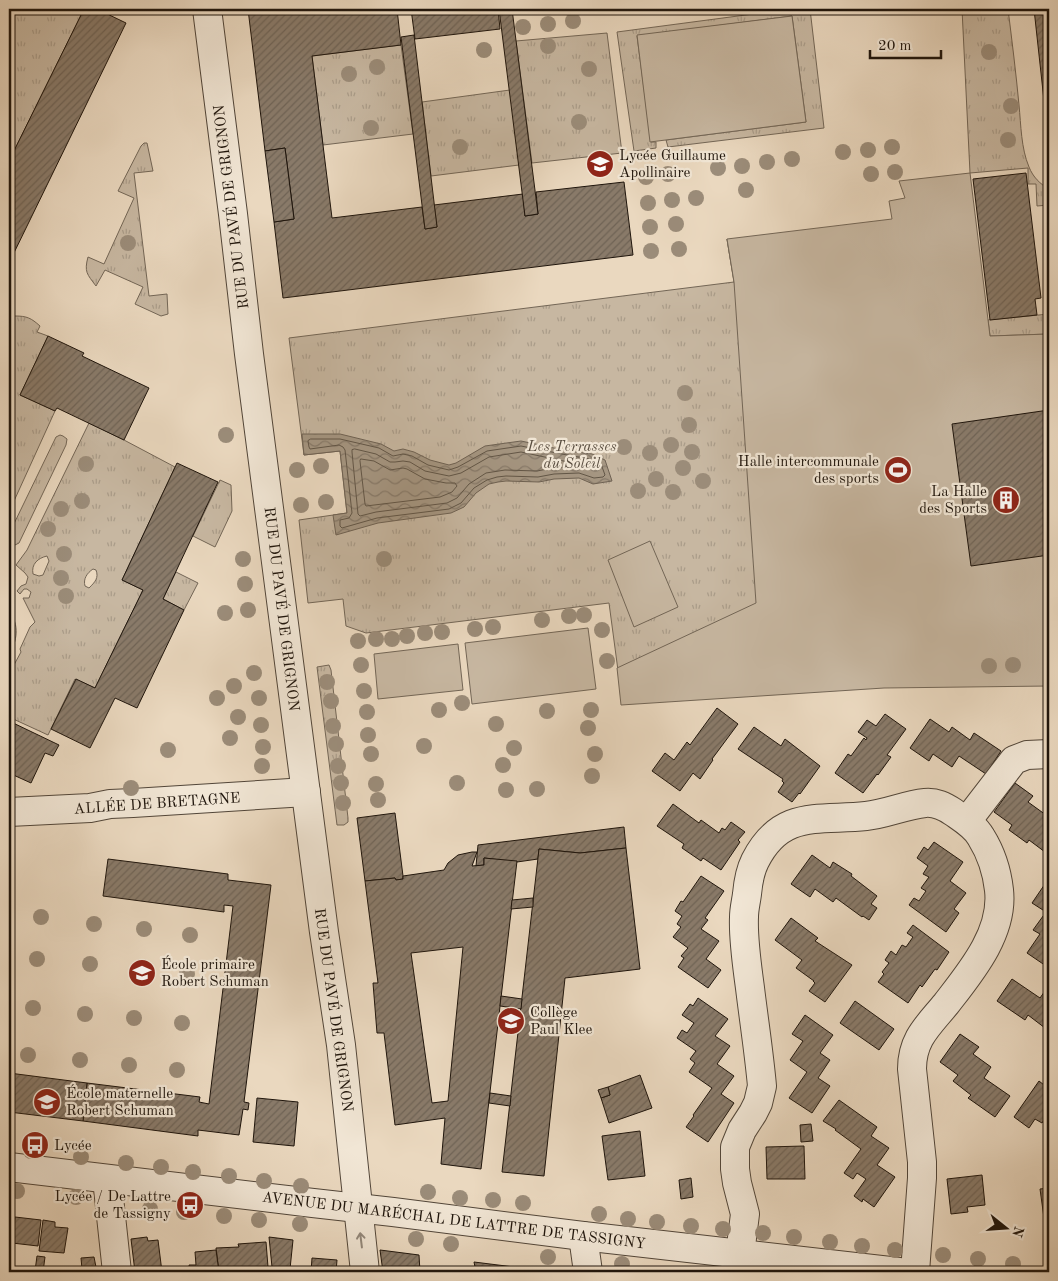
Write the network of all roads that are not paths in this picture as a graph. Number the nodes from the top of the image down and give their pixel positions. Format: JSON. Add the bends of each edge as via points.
{"nodes":[{"id":1,"x":207,"y":9,"type":"edge"},
{"id":2,"x":1049,"y":754,"type":"edge"},
{"id":3,"x":306,"y":792,"type":"junction"},
{"id":4,"x":9,"y":812,"type":"edge"},
{"id":5,"x":967,"y":821,"type":"junction"},
{"id":6,"x":9,"y":1167,"type":"edge"},
{"id":7,"x":107,"y":1179,"type":"junction"},
{"id":8,"x":358,"y":1208,"type":"junction"},
{"id":9,"x":583,"y":1236,"type":"junction"},
{"id":10,"x":740,"y":1254,"type":"junction"},
{"id":11,"x":867,"y":1270,"type":"edge"},
{"id":12,"x":117,"y":1272,"type":"edge"},
{"id":13,"x":365,"y":1272,"type":"edge"},
{"id":14,"x":588,"y":1272,"type":"edge"},
{"id":15,"x":900,"y":1272,"type":"edge"},
{"id":16,"x":915,"y":1272,"type":"edge"}],
"edges":[{"from":1,"to":3,"type":"street","name":"RUE DU PAVÉ DE GRIGNON"},
{"from":2,"to":5,"type":"street","via":[[1027,755],[1014,760]]},
{"from":3,"to":4,"type":"street","name":"ALLÉE DE BRETAGNE"},
{"from":3,"to":8,"type":"street","name":"RUE DU PAVÉ DE GRIGNON","via":[[341,1046]]},
{"from":5,"to":10,"type":"street","via":[[938,803],[868,816],[808,819],[779,831],[754,862],[744,917],[762,1086],[758,1103],[735,1147],[736,1182],[745,1214]]},
{"from":5,"to":16,"type":"street","via":[[981,836],[997,875],[998,911],[980,958],[924,1030],[912,1058],[922,1162]]},
{"from":6,"to":7,"type":"street","name":"AVENUE DU MARÉCHAL DE LATTRE DE TASSIGNY"},
{"from":7,"to":8,"type":"street","name":"AVENUE DU MARÉCHAL DE LATTRE DE TASSIGNY"},
{"from":7,"to":12,"type":"street"},
{"from":8,"to":9,"type":"street","name":"AVENUE DU MARÉCHAL DE LATTRE DE TASSIGNY"},
{"from":13,"to":8,"type":"street","name":"RUE DU PAVÉ DE GRIGNON","one_way":true},
{"from":9,"to":10,"type":"street","name":"AVENUE DU MARÉCHAL DE LATTRE DE TASSIGNY"},
{"from":9,"to":14,"type":"street"},
{"from":10,"to":11,"type":"street","name":"AVENUE DU MARÉCHAL DE LATTRE DE TASSIGNY"},
{"from":11,"to":15,"type":"street","name":"AVENUE DU MARÉCHAL DE LATTRE DE TASSIGNY"}]}
